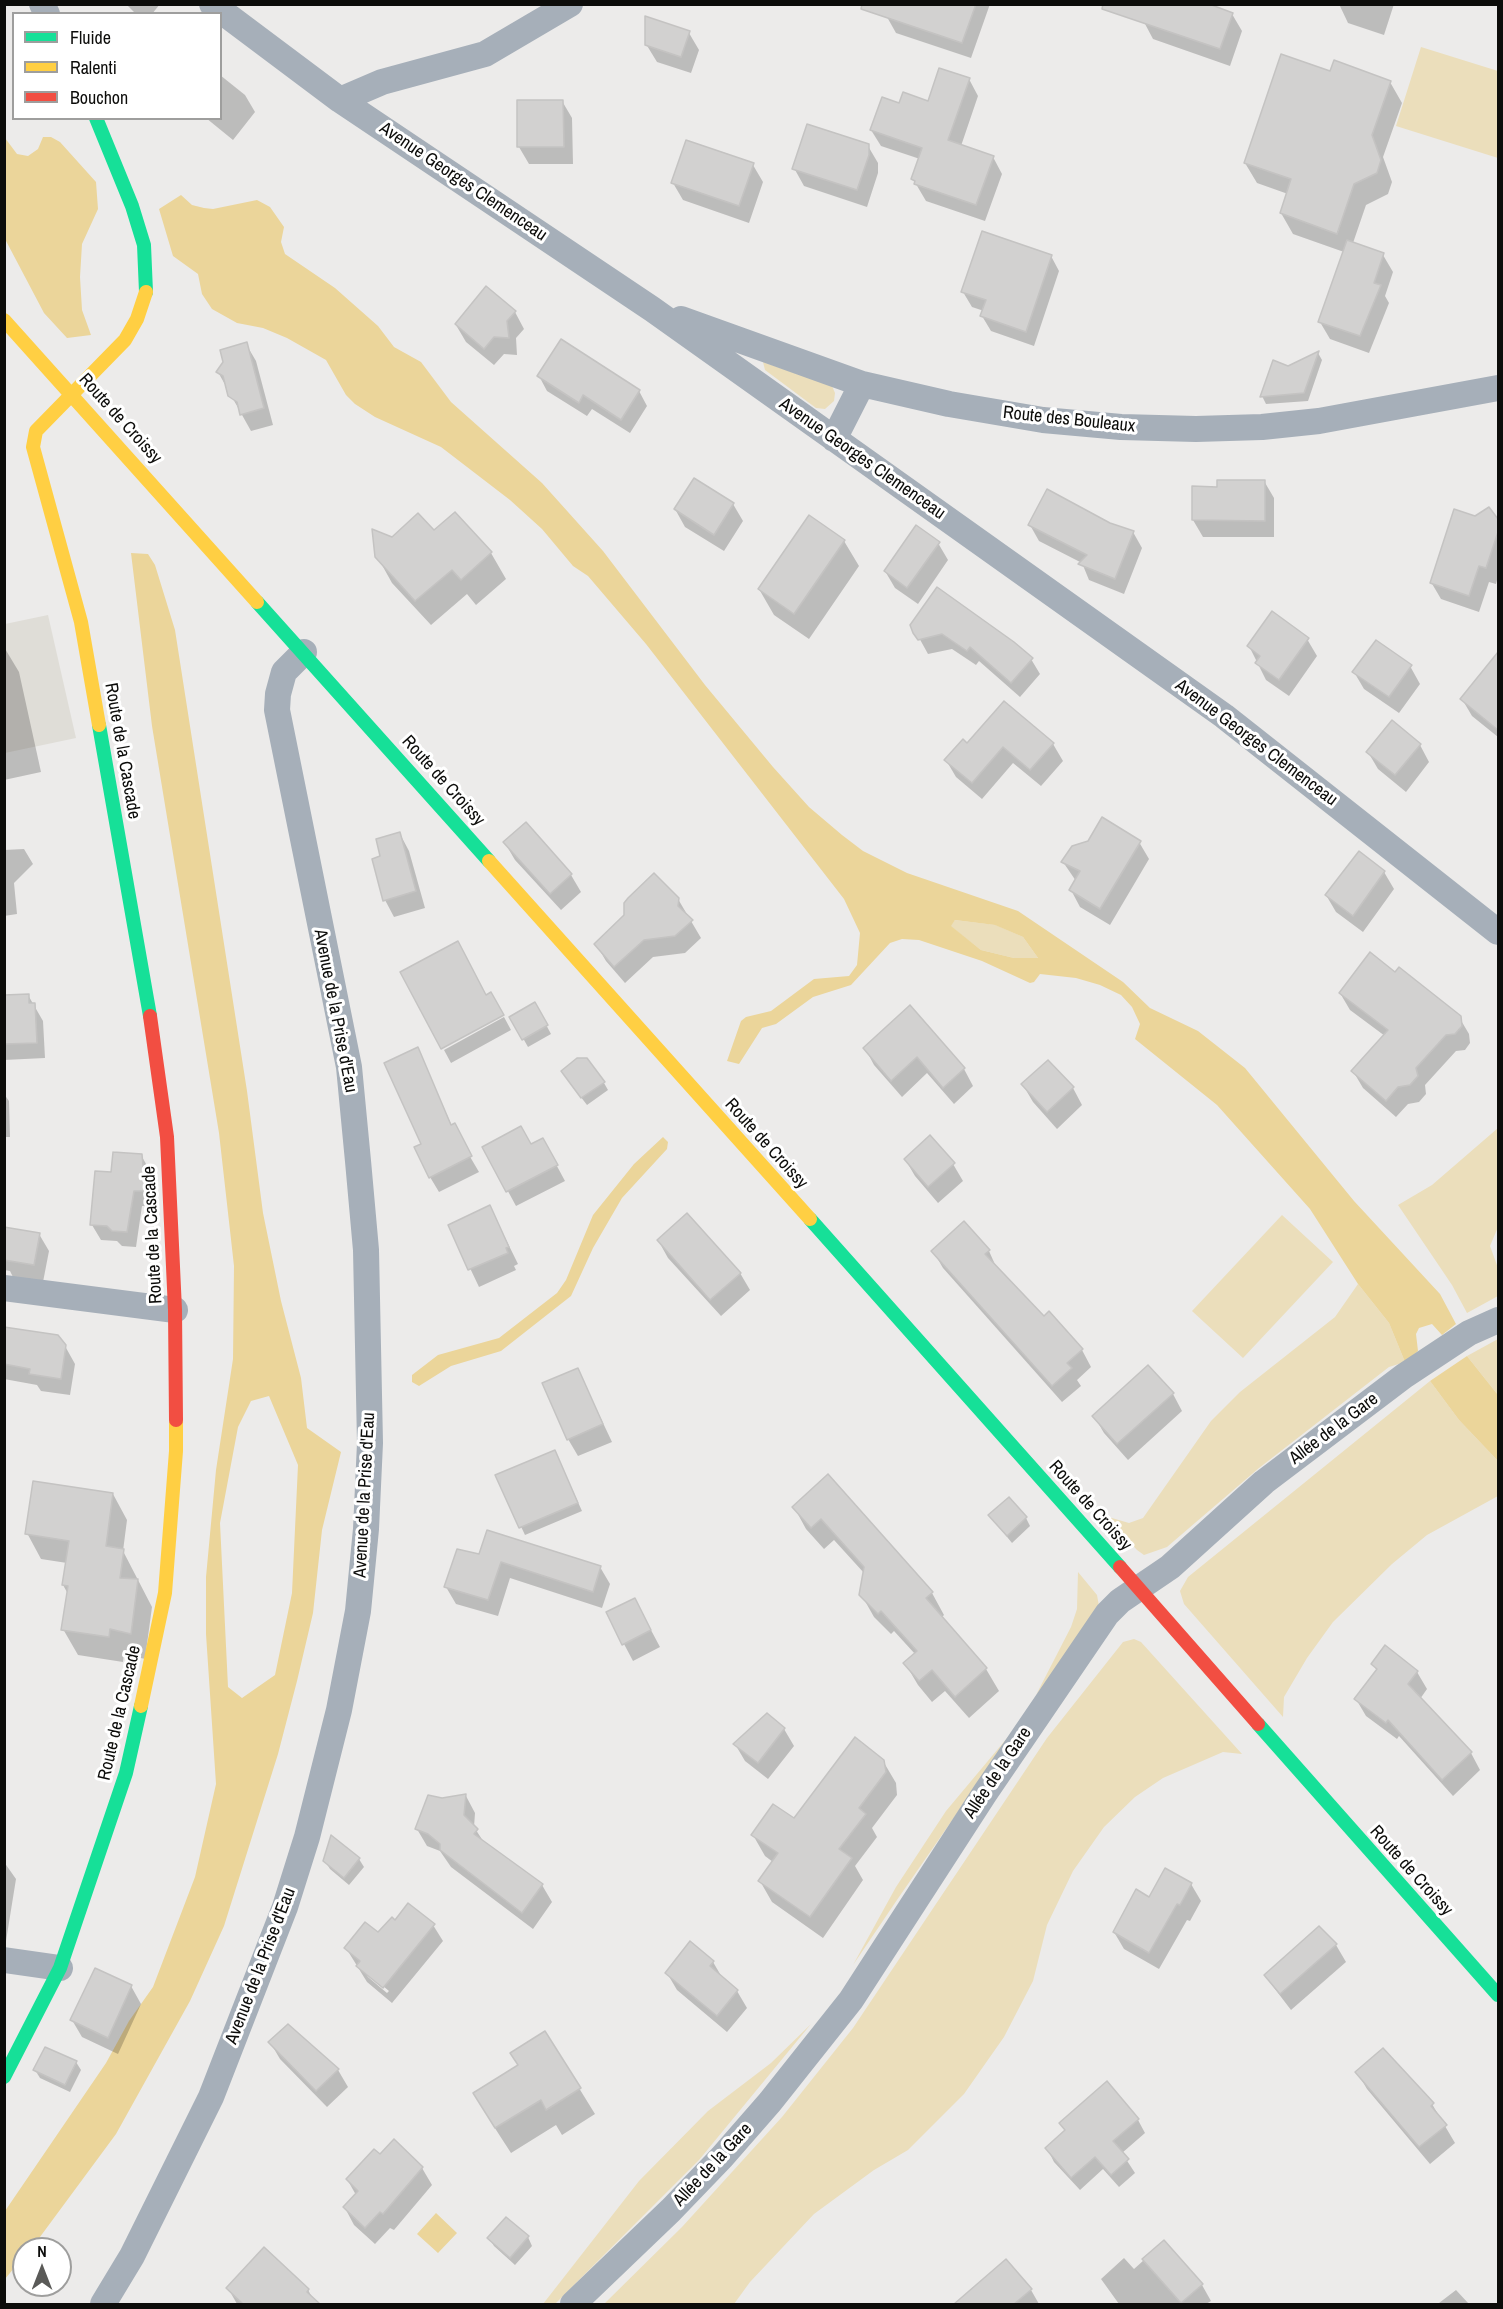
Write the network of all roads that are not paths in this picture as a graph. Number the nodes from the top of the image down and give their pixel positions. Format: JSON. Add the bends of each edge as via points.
{"nodes":[{"id":1,"x":212,"y":4,"type":"edge"},
{"id":2,"x":570,"y":4,"type":"edge"},
{"id":3,"x":340,"y":100,"type":"junction"},
{"id":4,"x":97,"y":120,"type":"edge"},
{"id":5,"x":652,"y":309,"type":"junction"},
{"id":6,"x":4,"y":320,"type":"edge"},
{"id":7,"x":862,"y":384,"type":"junction"},
{"id":8,"x":1498,"y":388,"type":"edge"},
{"id":9,"x":74,"y":394,"type":"junction"},
{"id":10,"x":834,"y":440,"type":"junction"},
{"id":11,"x":304,"y":652,"type":"junction"},
{"id":12,"x":1498,"y":932,"type":"edge"},
{"id":13,"x":4,"y":1288,"type":"edge"},
{"id":14,"x":175,"y":1310,"type":"junction"},
{"id":15,"x":1498,"y":1320,"type":"edge"},
{"id":16,"x":1139,"y":1587,"type":"junction"},
{"id":17,"x":4,"y":1960,"type":"edge"},
{"id":18,"x":60,"y":1968,"type":"junction"},
{"id":19,"x":1498,"y":1995,"type":"edge"},
{"id":20,"x":4,"y":2077,"type":"edge"},
{"id":21,"x":103,"y":2304,"type":"edge"},
{"id":22,"x":573,"y":2304,"type":"edge"}],
"edges":[{"from":1,"to":3,"type":"street","name":"Avenue Georges Clemenceau"},
{"from":2,"to":3,"type":"street","via":[[485,54],[381,82]]},
{"from":3,"to":5,"type":"street","name":"Avenue Georges Clemenceau"},
{"from":4,"to":9,"type":"main road","via":[[132,206],[144,246],[148,283],[137,319],[125,340]]},
{"from":5,"to":7,"type":"street","name":"Route des Bouleaux"},
{"from":5,"to":10,"type":"street","name":"Avenue Georges Clemenceau"},
{"from":6,"to":9,"type":"main road","name":"Route de Croissy"},
{"from":7,"to":8,"type":"street","name":"Route des Bouleaux","via":[[1043,420],[1196,429],[1319,421]]},
{"from":7,"to":10,"type":"street"},
{"from":9,"to":11,"type":"main road","name":"Route de Croissy"},
{"from":9,"to":14,"type":"main road","name":"Route de la Cascade","via":[[36,432],[33,447],[81,622],[143,966],[167,1137]]},
{"from":10,"to":12,"type":"street","name":"Avenue Georges Clemenceau","via":[[1224,716]]},
{"from":11,"to":16,"type":"main road","name":"Route de Croissy"},
{"from":11,"to":21,"type":"street","name":"Avenue de la Prise d'Eau","via":[[284,672],[277,710],[349,1067],[358,1161],[366,1250],[370,1443],[358,1611],[339,1710],[285,1907],[211,2097],[132,2256]]},
{"from":13,"to":14,"type":"street"},
{"from":14,"to":18,"type":"main road","name":"Route de la Cascade","via":[[176,1451],[165,1593],[126,1773]]},
{"from":15,"to":16,"type":"street","name":"Allée de la Gare","via":[[1469,1333],[1404,1376],[1264,1482],[1170,1567]]},
{"from":16,"to":19,"type":"main road","name":"Route de Croissy"},
{"from":16,"to":22,"type":"street","name":"Allée de la Gare","via":[[1107,1614],[851,2000],[770,2102],[671,2210]]},
{"from":17,"to":18,"type":"street"},
{"from":18,"to":20,"type":"main road","name":"Route de la Cascade"}]}
